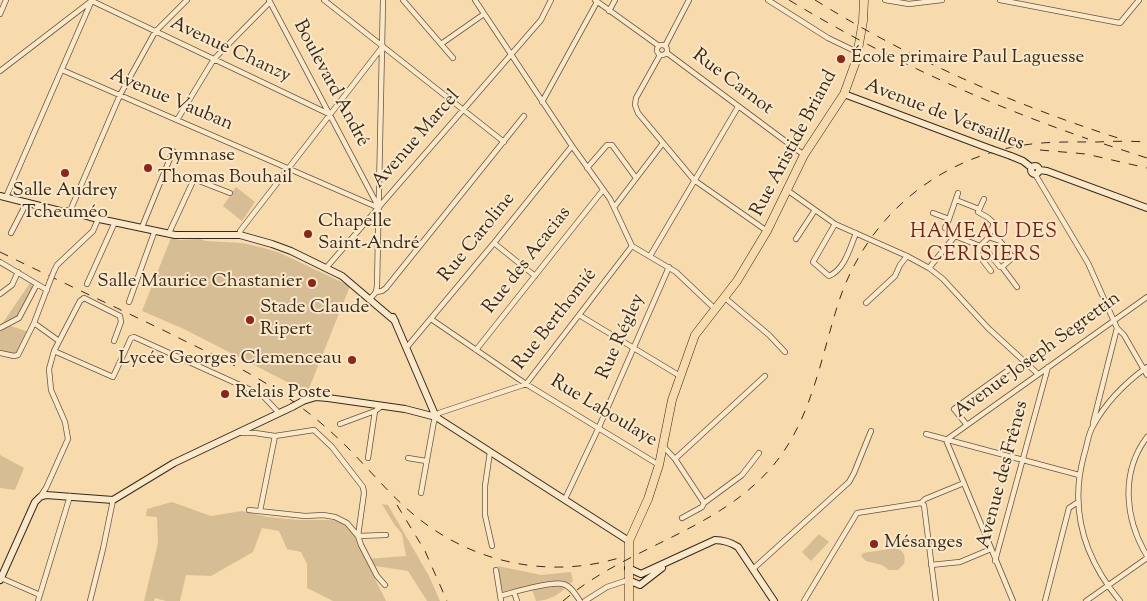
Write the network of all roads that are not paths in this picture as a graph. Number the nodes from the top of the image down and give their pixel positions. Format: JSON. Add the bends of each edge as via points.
{"nodes":[{"id":1,"x":6,"y":0,"type":"edge"},
{"id":2,"x":92,"y":0,"type":"edge"},
{"id":3,"x":187,"y":0,"type":"edge"},
{"id":4,"x":324,"y":0,"type":"edge"},
{"id":5,"x":383,"y":0,"type":"edge"},
{"id":6,"x":403,"y":0,"type":"edge"},
{"id":7,"x":475,"y":0,"type":"edge"},
{"id":8,"x":551,"y":0,"type":"edge"},
{"id":9,"x":614,"y":0,"type":"edge"},
{"id":10,"x":689,"y":0,"type":"edge"},
{"id":11,"x":768,"y":0,"type":"edge"},
{"id":12,"x":864,"y":0,"type":"edge"},
{"id":13,"x":885,"y":0,"type":"edge"},
{"id":14,"x":942,"y":0,"type":"edge"},
{"id":15,"x":1002,"y":0,"type":"edge"},
{"id":16,"x":1139,"y":0,"type":"edge"},
{"id":17,"x":270,"y":1,"type":"edge"},
{"id":18,"x":596,"y":1,"type":"edge"},
{"id":19,"x":609,"y":11,"type":"junction"},
{"id":20,"x":0,"y":14,"type":"edge"},
{"id":21,"x":484,"y":14,"type":"junction"},
{"id":22,"x":155,"y":32,"type":"junction"},
{"id":23,"x":442,"y":44,"type":"junction"},
{"id":24,"x":382,"y":46,"type":"junction"},
{"id":25,"x":659,"y":46,"type":"junction"},
{"id":26,"x":665,"y":46,"type":"junction"},
{"id":27,"x":858,"y":52,"type":"junction"},
{"id":28,"x":666,"y":53,"type":"junction"},
{"id":29,"x":512,"y":55,"type":"junction"},
{"id":30,"x":660,"y":55,"type":"junction"},
{"id":31,"x":453,"y":58,"type":"dead end"},
{"id":32,"x":214,"y":60,"type":"junction"},
{"id":33,"x":62,"y":70,"type":"junction"},
{"id":34,"x":0,"y":71,"type":"edge"},
{"id":35,"x":844,"y":94,"type":"junction"},
{"id":36,"x":120,"y":95,"type":"junction"},
{"id":37,"x":542,"y":102,"type":"junction"},
{"id":38,"x":738,"y":107,"type":"junction"},
{"id":39,"x":464,"y":110,"type":"junction"},
{"id":40,"x":329,"y":114,"type":"junction"},
{"id":41,"x":524,"y":116,"type":"dead end"},
{"id":42,"x":177,"y":120,"type":"junction"},
{"id":43,"x":504,"y":142,"type":"junction"},
{"id":44,"x":663,"y":143,"type":"junction"},
{"id":45,"x":572,"y":146,"type":"junction"},
{"id":46,"x":174,"y":151,"type":"dead end"},
{"id":47,"x":804,"y":155,"type":"junction"},
{"id":48,"x":288,"y":168,"type":"junction"},
{"id":49,"x":587,"y":168,"type":"junction"},
{"id":50,"x":1035,"y":171,"type":"junction"},
{"id":51,"x":636,"y":178,"type":"junction"},
{"id":52,"x":694,"y":180,"type":"junction"},
{"id":53,"x":603,"y":190,"type":"junction"},
{"id":54,"x":787,"y":190,"type":"junction"},
{"id":55,"x":230,"y":193,"type":"dead end"},
{"id":56,"x":958,"y":193,"type":"dead end"},
{"id":57,"x":3,"y":197,"type":"edge"},
{"id":58,"x":984,"y":199,"type":"dead end"},
{"id":59,"x":956,"y":200,"type":"junction"},
{"id":60,"x":27,"y":202,"type":"junction"},
{"id":61,"x":615,"y":206,"type":"junction"},
{"id":62,"x":379,"y":208,"type":"junction"},
{"id":63,"x":1147,"y":208,"type":"edge"},
{"id":64,"x":71,"y":209,"type":"junction"},
{"id":65,"x":979,"y":209,"type":"junction"},
{"id":66,"x":814,"y":210,"type":"junction"},
{"id":67,"x":934,"y":213,"type":"dead end"},
{"id":68,"x":97,"y":217,"type":"junction"},
{"id":69,"x":949,"y":219,"type":"junction"},
{"id":70,"x":115,"y":221,"type":"junction"},
{"id":71,"x":835,"y":224,"type":"junction"},
{"id":72,"x":142,"y":227,"type":"junction"},
{"id":73,"x":155,"y":230,"type":"junction"},
{"id":74,"x":767,"y":231,"type":"junction"},
{"id":75,"x":10,"y":233,"type":"dead end"},
{"id":76,"x":169,"y":233,"type":"junction"},
{"id":77,"x":856,"y":233,"type":"junction"},
{"id":78,"x":952,"y":234,"type":"junction"},
{"id":79,"x":240,"y":235,"type":"junction"},
{"id":80,"x":989,"y":237,"type":"junction"},
{"id":81,"x":796,"y":239,"type":"dead end"},
{"id":82,"x":494,"y":244,"type":"junction"},
{"id":83,"x":632,"y":246,"type":"junction"},
{"id":84,"x":980,"y":247,"type":"junction"},
{"id":85,"x":650,"y":256,"type":"junction"},
{"id":86,"x":907,"y":256,"type":"junction"},
{"id":87,"x":0,"y":262,"type":"edge"},
{"id":88,"x":1002,"y":267,"type":"junction"},
{"id":89,"x":326,"y":268,"type":"junction"},
{"id":90,"x":669,"y":268,"type":"junction"},
{"id":91,"x":930,"y":268,"type":"junction"},
{"id":92,"x":991,"y":271,"type":"dead end"},
{"id":93,"x":18,"y":272,"type":"junction"},
{"id":94,"x":535,"y":276,"type":"junction"},
{"id":95,"x":37,"y":284,"type":"junction"},
{"id":96,"x":87,"y":284,"type":"dead end"},
{"id":97,"x":1017,"y":287,"type":"dead end"},
{"id":98,"x":47,"y":290,"type":"junction"},
{"id":99,"x":0,"y":294,"type":"edge"},
{"id":100,"x":373,"y":296,"type":"junction"},
{"id":101,"x":1147,"y":296,"type":"edge"},
{"id":102,"x":724,"y":297,"type":"junction"},
{"id":103,"x":129,"y":302,"type":"dead end"},
{"id":104,"x":866,"y":303,"type":"dead end"},
{"id":105,"x":715,"y":309,"type":"junction"},
{"id":106,"x":579,"y":315,"type":"junction"},
{"id":107,"x":431,"y":319,"type":"junction"},
{"id":108,"x":1114,"y":320,"type":"junction"},
{"id":109,"x":34,"y":323,"type":"junction"},
{"id":110,"x":0,"y":328,"type":"edge"},
{"id":111,"x":1117,"y":328,"type":"junction"},
{"id":112,"x":59,"y":341,"type":"junction"},
{"id":113,"x":114,"y":341,"type":"dead end"},
{"id":114,"x":407,"y":347,"type":"junction"},
{"id":115,"x":633,"y":348,"type":"junction"},
{"id":116,"x":476,"y":350,"type":"junction"},
{"id":117,"x":54,"y":351,"type":"junction"},
{"id":118,"x":0,"y":352,"type":"edge"},
{"id":119,"x":785,"y":352,"type":"dead end"},
{"id":120,"x":1048,"y":367,"type":"junction"},
{"id":121,"x":1146,"y":368,"type":"edge"},
{"id":122,"x":1007,"y":371,"type":"dead end"},
{"id":123,"x":1038,"y":374,"type":"junction"},
{"id":124,"x":1147,"y":375,"type":"edge"},
{"id":125,"x":680,"y":376,"type":"junction"},
{"id":126,"x":765,"y":376,"type":"dead end"},
{"id":127,"x":526,"y":384,"type":"junction"},
{"id":128,"x":383,"y":406,"type":"junction"},
{"id":129,"x":375,"y":411,"type":"junction"},
{"id":130,"x":279,"y":413,"type":"junction"},
{"id":131,"x":436,"y":417,"type":"junction"},
{"id":132,"x":340,"y":424,"type":"dead end"},
{"id":133,"x":968,"y":425,"type":"junction"},
{"id":134,"x":599,"y":427,"type":"junction"},
{"id":135,"x":1092,"y":427,"type":"junction"},
{"id":136,"x":871,"y":431,"type":"dead end"},
{"id":137,"x":236,"y":433,"type":"junction"},
{"id":138,"x":926,"y":434,"type":"dead end"},
{"id":139,"x":275,"y":436,"type":"junction"},
{"id":140,"x":1147,"y":436,"type":"edge"},
{"id":141,"x":946,"y":440,"type":"junction"},
{"id":142,"x":663,"y":446,"type":"junction"},
{"id":143,"x":490,"y":452,"type":"junction"},
{"id":144,"x":759,"y":453,"type":"dead end"},
{"id":145,"x":368,"y":458,"type":"dead end"},
{"id":146,"x":408,"y":458,"type":"dead end"},
{"id":147,"x":675,"y":459,"type":"junction"},
{"id":148,"x":1024,"y":460,"type":"junction"},
{"id":149,"x":426,"y":461,"type":"junction"},
{"id":150,"x":659,"y":465,"type":"junction"},
{"id":151,"x":1079,"y":475,"type":"junction"},
{"id":152,"x":964,"y":483,"type":"junction"},
{"id":153,"x":421,"y":493,"type":"dead end"},
{"id":154,"x":70,"y":496,"type":"junction"},
{"id":155,"x":40,"y":497,"type":"junction"},
{"id":156,"x":565,"y":499,"type":"junction"},
{"id":157,"x":113,"y":500,"type":"junction"},
{"id":158,"x":1078,"y":502,"type":"junction"},
{"id":159,"x":704,"y":503,"type":"junction"},
{"id":160,"x":921,"y":503,"type":"junction"},
{"id":161,"x":250,"y":510,"type":"dead end"},
{"id":162,"x":260,"y":511,"type":"junction"},
{"id":163,"x":682,"y":518,"type":"dead end"},
{"id":164,"x":386,"y":535,"type":"dead end"},
{"id":165,"x":358,"y":536,"type":"junction"},
{"id":166,"x":629,"y":540,"type":"junction"},
{"id":167,"x":492,"y":546,"type":"dead end"},
{"id":168,"x":991,"y":549,"type":"junction"},
{"id":169,"x":1147,"y":557,"type":"edge"},
{"id":170,"x":995,"y":561,"type":"junction"},
{"id":171,"x":670,"y":562,"type":"junction"},
{"id":172,"x":931,"y":566,"type":"junction"},
{"id":173,"x":628,"y":568,"type":"junction"},
{"id":174,"x":753,"y":568,"type":"junction"},
{"id":175,"x":496,"y":570,"type":"dead end"},
{"id":176,"x":641,"y":574,"type":"junction"},
{"id":177,"x":0,"y":579,"type":"edge"},
{"id":178,"x":628,"y":580,"type":"junction"},
{"id":179,"x":385,"y":585,"type":"dead end"},
{"id":180,"x":640,"y":585,"type":"junction"},
{"id":181,"x":1107,"y":586,"type":"junction"},
{"id":182,"x":514,"y":592,"type":"junction"},
{"id":183,"x":40,"y":595,"type":"junction"},
{"id":184,"x":500,"y":598,"type":"edge"},
{"id":185,"x":629,"y":598,"type":"edge"},
{"id":186,"x":38,"y":601,"type":"edge"},
{"id":187,"x":90,"y":601,"type":"edge"},
{"id":188,"x":517,"y":601,"type":"edge"},
{"id":189,"x":580,"y":601,"type":"edge"},
{"id":190,"x":585,"y":601,"type":"edge"},
{"id":191,"x":774,"y":601,"type":"edge"},
{"id":192,"x":804,"y":601,"type":"edge"},
{"id":193,"x":936,"y":601,"type":"edge"},
{"id":194,"x":1013,"y":601,"type":"edge"},
{"id":195,"x":1045,"y":601,"type":"edge"},
{"id":196,"x":1086,"y":601,"type":"edge"},
{"id":197,"x":1120,"y":601,"type":"edge"}],
"edges":[{"from":1,"to":20,"type":"street"},
{"from":2,"to":22,"type":"street","name":"Avenue Chanzy"},
{"from":2,"to":33,"type":"street"},
{"from":2,"to":34,"type":"street"},
{"from":3,"to":22,"type":"street"},
{"from":4,"to":24,"type":"street"},
{"from":5,"to":24,"type":"street"},
{"from":6,"to":23,"type":"street"},
{"from":7,"to":21,"type":"street"},
{"from":8,"to":29,"type":"street","name":"Avenue Marcel","via":[[541,20]]},
{"from":9,"to":19,"type":"street"},
{"from":10,"to":26,"type":"street"},
{"from":11,"to":27,"type":"street","via":[[828,38]]},
{"from":12,"to":27,"type":"main road","name":"Rue Aristide Briand"},
{"from":13,"to":14,"type":"street","via":[[909,4]]},
{"from":15,"to":16,"type":"street","via":[[1120,23]]},
{"from":17,"to":32,"type":"street"},
{"from":17,"to":40,"type":"street","name":"Boulevard André"},
{"from":18,"to":19,"type":"street"},
{"from":18,"to":37,"type":"street"},
{"from":19,"to":25,"type":"street"},
{"from":21,"to":23,"type":"street"},
{"from":21,"to":29,"type":"street"},
{"from":22,"to":32,"type":"street","name":"Avenue Chanzy"},
{"from":22,"to":36,"type":"street"},
{"from":23,"to":31,"type":"street"},
{"from":24,"to":39,"type":"street"},
{"from":24,"to":40,"type":"street"},
{"from":24,"to":62,"type":"street"},
{"from":25,"to":26,"type":"street"},
{"from":25,"to":30,"type":"street","via":[[657,51]]},
{"from":26,"to":28,"type":"street"},
{"from":27,"to":35,"type":"main road","name":"Rue Aristide Briand"},
{"from":28,"to":30,"type":"street"},
{"from":28,"to":38,"type":"street","name":"Rue Carnot"},
{"from":29,"to":37,"type":"street"},
{"from":29,"to":39,"type":"street","name":"Avenue Marcel"},
{"from":30,"to":44,"type":"street","via":[[635,105]]},
{"from":32,"to":40,"type":"street","name":"Avenue Chanzy"},
{"from":32,"to":42,"type":"street"},
{"from":33,"to":36,"type":"street","name":"Avenue Vauban"},
{"from":33,"to":57,"type":"street"},
{"from":35,"to":47,"type":"main road","name":"Rue Aristide Briand"},
{"from":35,"to":50,"type":"street","name":"Avenue de Versailles","bridge":true,"via":[[1011,156]]},
{"from":36,"to":42,"type":"street","name":"Avenue Vauban"},
{"from":36,"to":64,"type":"street"},
{"from":37,"to":45,"type":"street"},
{"from":38,"to":47,"type":"street","name":"Rue Carnot"},
{"from":38,"to":52,"type":"street"},
{"from":39,"to":43,"type":"street"},
{"from":39,"to":62,"type":"street","name":"Avenue Marcel"},
{"from":40,"to":48,"type":"street"},
{"from":40,"to":62,"type":"street","name":"Boulevard André"},
{"from":41,"to":43,"type":"street"},
{"from":42,"to":48,"type":"street","name":"Avenue Vauban"},
{"from":43,"to":100,"type":"street","via":[[386,288]]},
{"from":44,"to":51,"type":"street"},
{"from":44,"to":52,"type":"street"},
{"from":45,"to":49,"type":"street"},
{"from":45,"to":82,"type":"street","name":"Rue Caroline"},
{"from":46,"to":72,"type":"street"},
{"from":47,"to":54,"type":"main road","name":"Rue Aristide Briand"},
{"from":48,"to":62,"type":"street","name":"Avenue Vauban"},
{"from":48,"to":79,"type":"street"},
{"from":49,"to":51,"type":"street","via":[[607,145],[612,145]]},
{"from":49,"to":53,"type":"street"},
{"from":50,"to":63,"type":"street","name":"Avenue de Versailles","via":[[1047,170]]},
{"from":50,"to":108,"type":"street","via":[[1088,262]]},
{"from":51,"to":61,"type":"street"},
{"from":52,"to":74,"type":"street"},
{"from":52,"to":85,"type":"street"},
{"from":53,"to":61,"type":"street"},
{"from":53,"to":94,"type":"street","name":"Rue des Acacias"},
{"from":54,"to":66,"type":"street"},
{"from":54,"to":74,"type":"main road","name":"Rue Aristide Briand"},
{"from":55,"to":76,"type":"street","via":[[194,179]]},
{"from":56,"to":59,"type":"street"},
{"from":57,"to":60,"type":"street"},
{"from":58,"to":65,"type":"street"},
{"from":59,"to":65,"type":"street"},
{"from":59,"to":69,"type":"street"},
{"from":60,"to":64,"type":"street"},
{"from":60,"to":75,"type":"street"},
{"from":61,"to":83,"type":"street"},
{"from":62,"to":89,"type":"street","name":"Avenue Marcel"},
{"from":62,"to":100,"type":"street"},
{"from":64,"to":68,"type":"street"},
{"from":65,"to":80,"type":"street","via":[[978,212],[994,223]]},
{"from":66,"to":71,"type":"street"},
{"from":66,"to":81,"type":"street"},
{"from":67,"to":69,"type":"street"},
{"from":68,"to":70,"type":"street"},
{"from":68,"to":98,"type":"street","bridge":true,"via":[[93,231],[57,265]]},
{"from":69,"to":78,"type":"street","via":[[945,228]]},
{"from":70,"to":72,"type":"street"},
{"from":70,"to":96,"type":"street"},
{"from":71,"to":77,"type":"street"},
{"from":71,"to":77,"type":"street","via":[[813,262],[829,276],[845,260]]},
{"from":72,"to":73,"type":"street"},
{"from":73,"to":76,"type":"street"},
{"from":73,"to":103,"type":"street"},
{"from":74,"to":102,"type":"main road","name":"Rue Aristide Briand"},
{"from":76,"to":79,"type":"street","via":[[182,236]]},
{"from":77,"to":86,"type":"street"},
{"from":78,"to":84,"type":"street"},
{"from":78,"to":91,"type":"street"},
{"from":79,"to":89,"type":"street","via":[[291,251]]},
{"from":80,"to":84,"type":"street"},
{"from":80,"to":88,"type":"street","via":[[1000,241],[1015,256]]},
{"from":82,"to":94,"type":"street"},
{"from":82,"to":107,"type":"street","name":"Rue Caroline"},
{"from":83,"to":85,"type":"street"},
{"from":83,"to":106,"type":"street","name":"Rue Berthomié"},
{"from":84,"to":88,"type":"street"},
{"from":84,"to":92,"type":"street","via":[[977,253]]},
{"from":85,"to":90,"type":"street"},
{"from":86,"to":91,"type":"street"},
{"from":86,"to":104,"type":"street","via":[[896,276]]},
{"from":87,"to":93,"type":"street"},
{"from":88,"to":97,"type":"street"},
{"from":89,"to":100,"type":"street"},
{"from":90,"to":105,"type":"street"},
{"from":90,"to":115,"type":"street","name":"Rue Régley"},
{"from":91,"to":123,"type":"street"},
{"from":93,"to":95,"type":"street"},
{"from":93,"to":99,"type":"street","via":[[12,285]]},
{"from":94,"to":116,"type":"street","name":"Rue des Acacias"},
{"from":95,"to":98,"type":"street"},
{"from":95,"to":110,"type":"street","via":[[19,318]]},
{"from":98,"to":109,"type":"street"},
{"from":100,"to":114,"type":"street","via":[[393,316]]},
{"from":101,"to":108,"type":"street","name":"Avenue Joseph Segrettin"},
{"from":102,"to":105,"type":"main road","name":"Rue Aristide Briand"},
{"from":102,"to":119,"type":"street"},
{"from":105,"to":125,"type":"main road","name":"Rue Aristide Briand","via":[[695,334]]},
{"from":106,"to":115,"type":"street"},
{"from":106,"to":127,"type":"street","name":"Rue Berthomié"},
{"from":107,"to":114,"type":"street","name":"Rue Caroline"},
{"from":107,"to":116,"type":"street","name":"Rue Laboulaye"},
{"from":108,"to":111,"type":"street"},
{"from":108,"to":120,"type":"street","name":"Avenue Joseph Segrettin"},
{"from":109,"to":112,"type":"street"},
{"from":109,"to":118,"type":"street","via":[[17,356]]},
{"from":111,"to":121,"type":"street"},
{"from":111,"to":135,"type":"street"},
{"from":112,"to":113,"type":"street","via":[[84,298],[120,316]]},
{"from":112,"to":117,"type":"street"},
{"from":114,"to":131,"type":"street"},
{"from":115,"to":125,"type":"street"},
{"from":115,"to":134,"type":"street","name":"Rue Régley"},
{"from":116,"to":127,"type":"street","name":"Rue Laboulaye"},
{"from":117,"to":130,"type":"street","via":[[113,377],[131,338],[134,338],[262,395]]},
{"from":117,"to":155,"type":"street","via":[[49,382],[66,422],[68,439]]},
{"from":120,"to":123,"type":"street","name":"Avenue Joseph Segrettin"},
{"from":120,"to":148,"type":"street","name":"Avenue des Frênes"},
{"from":121,"to":124,"type":"street"},
{"from":121,"to":135,"type":"street","via":[[1116,394]]},
{"from":122,"to":133,"type":"street","via":[[954,408]]},
{"from":123,"to":133,"type":"street","name":"Avenue Joseph Segrettin"},
{"from":125,"to":142,"type":"main road","name":"Rue Aristide Briand"},
{"from":126,"to":147,"type":"street"},
{"from":127,"to":131,"type":"street","name":"Rue Berthomié","via":[[439,413]]},
{"from":127,"to":134,"type":"street","name":"Rue Laboulaye"},
{"from":128,"to":129,"type":"street"},
{"from":128,"to":130,"type":"street","bridge":true,"via":[[316,398]]},
{"from":128,"to":131,"type":"street"},
{"from":129,"to":132,"type":"street"},
{"from":129,"to":145,"type":"street"},
{"from":130,"to":137,"type":"street"},
{"from":131,"to":143,"type":"street"},
{"from":131,"to":149,"type":"street"},
{"from":133,"to":141,"type":"street","name":"Avenue Joseph Segrettin"},
{"from":134,"to":150,"type":"street","name":"Rue Laboulaye"},
{"from":134,"to":156,"type":"street","name":"Rue Régley"},
{"from":135,"to":151,"type":"street"},
{"from":136,"to":174,"type":"street","via":[[849,482]]},
{"from":137,"to":139,"type":"street"},
{"from":137,"to":157,"type":"street","via":[[174,463]]},
{"from":138,"to":141,"type":"street"},
{"from":139,"to":162,"type":"street"},
{"from":139,"to":165,"type":"street","via":[[314,430],[332,447],[363,487]]},
{"from":140,"to":169,"type":"street","via":[[1135,458],[1129,480],[1128,503],[1133,526]]},
{"from":141,"to":148,"type":"street"},
{"from":141,"to":152,"type":"street"},
{"from":142,"to":147,"type":"street"},
{"from":142,"to":150,"type":"main road","name":"Rue Aristide Briand"},
{"from":143,"to":156,"type":"street"},
{"from":143,"to":167,"type":"street","via":[[485,515]]},
{"from":144,"to":159,"type":"street","via":[[742,475]]},
{"from":146,"to":149,"type":"street"},
{"from":147,"to":159,"type":"street"},
{"from":148,"to":151,"type":"street"},
{"from":148,"to":170,"type":"street","name":"Avenue des Frênes"},
{"from":149,"to":153,"type":"street"},
{"from":150,"to":166,"type":"main road","name":"Rue Aristide Briand"},
{"from":151,"to":158,"type":"street"},
{"from":152,"to":160,"type":"street"},
{"from":152,"to":168,"type":"street"},
{"from":154,"to":155,"type":"street"},
{"from":154,"to":157,"type":"street"},
{"from":154,"to":183,"type":"street"},
{"from":155,"to":177,"type":"street"},
{"from":156,"to":166,"type":"street"},
{"from":157,"to":187,"type":"street"},
{"from":158,"to":181,"type":"street","via":[[1086,547]]},
{"from":158,"to":195,"type":"street","via":[[1069,508]]},
{"from":159,"to":163,"type":"street"},
{"from":160,"to":172,"type":"street","via":[[924,505]]},
{"from":160,"to":192,"type":"street","via":[[857,513]]},
{"from":161,"to":162,"type":"street"},
{"from":162,"to":165,"type":"street","via":[[335,517],[347,523]]},
{"from":164,"to":165,"type":"street"},
{"from":165,"to":179,"type":"street","via":[[376,576]]},
{"from":166,"to":173,"type":"main road"},
{"from":168,"to":170,"type":"street"},
{"from":168,"to":172,"type":"street","via":[[960,562]]},
{"from":169,"to":181,"type":"street"},
{"from":170,"to":194,"type":"street"},
{"from":171,"to":174,"type":"street","via":[[715,540],[722,540],[738,547]]},
{"from":171,"to":176,"type":"street"},
{"from":171,"to":180,"type":"street"},
{"from":172,"to":193,"type":"street"},
{"from":173,"to":176,"type":"street"},
{"from":173,"to":178,"type":"main road"},
{"from":174,"to":191,"type":"street"},
{"from":175,"to":184,"type":"street"},
{"from":176,"to":178,"type":"street"},
{"from":177,"to":183,"type":"street"},
{"from":178,"to":180,"type":"street"},
{"from":178,"to":185,"type":"main road"},
{"from":178,"to":190,"type":"street","via":[[607,587]]},
{"from":180,"to":185,"type":"street"},
{"from":181,"to":196,"type":"street"},
{"from":181,"to":197,"type":"street"},
{"from":182,"to":184,"type":"street"},
{"from":182,"to":188,"type":"street"},
{"from":182,"to":189,"type":"street","via":[[563,584]]},
{"from":183,"to":186,"type":"street"}]}
